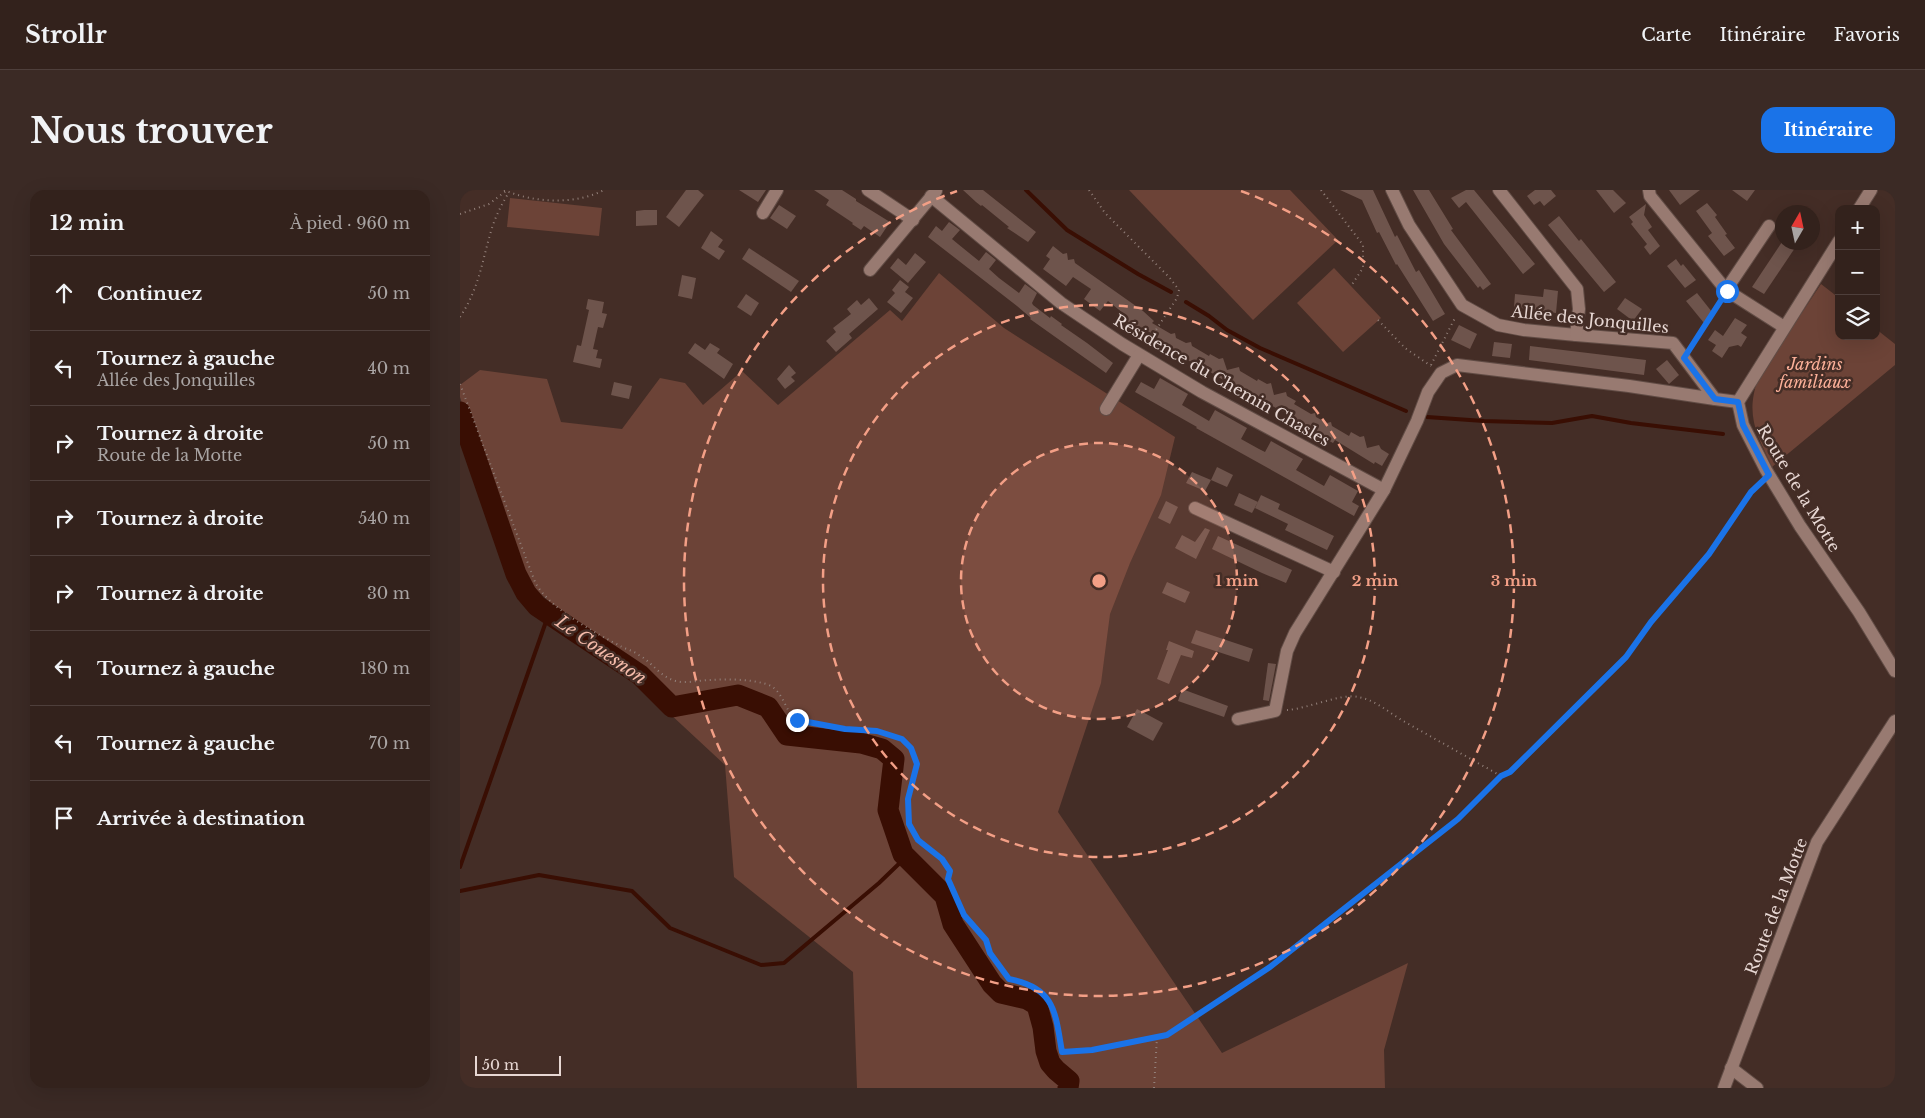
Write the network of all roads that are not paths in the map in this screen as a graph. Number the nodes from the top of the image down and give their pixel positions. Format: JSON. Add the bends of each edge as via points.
{"nodes":[{"id":1,"x":777,"y":190,"type":"edge"},
{"id":2,"x":868,"y":190,"type":"edge"},
{"id":3,"x":1392,"y":190,"type":"edge"},
{"id":4,"x":1499,"y":190,"type":"edge"},
{"id":5,"x":1650,"y":190,"type":"edge"},
{"id":6,"x":1871,"y":190,"type":"edge"},
{"id":7,"x":934,"y":193,"type":"edge"},
{"id":8,"x":1862,"y":205,"type":"edge"},
{"id":9,"x":763,"y":213,"type":"dead end"},
{"id":10,"x":913,"y":220,"type":"junction"},
{"id":11,"x":1769,"y":226,"type":"dead end"},
{"id":12,"x":1835,"y":247,"type":"edge"},
{"id":13,"x":870,"y":270,"type":"dead end"},
{"id":14,"x":1726,"y":291,"type":"junction"},
{"id":15,"x":1784,"y":327,"type":"junction"},
{"id":16,"x":1576,"y":335,"type":"junction"},
{"id":17,"x":1139,"y":354,"type":"junction"},
{"id":18,"x":1715,"y":399,"type":"junction"},
{"id":19,"x":1738,"y":402,"type":"junction"},
{"id":20,"x":1106,"y":409,"type":"dead end"},
{"id":21,"x":1384,"y":490,"type":"junction"},
{"id":22,"x":1195,"y":508,"type":"dead end"},
{"id":23,"x":1334,"y":572,"type":"junction"},
{"id":24,"x":1895,"y":671,"type":"edge"},
{"id":25,"x":1238,"y":719,"type":"dead end"},
{"id":26,"x":1895,"y":721,"type":"edge"},
{"id":27,"x":1731,"y":1068,"type":"junction"},
{"id":28,"x":1724,"y":1088,"type":"edge"},
{"id":29,"x":1758,"y":1088,"type":"edge"}],
"edges":[{"from":1,"to":9,"type":"street"},
{"from":2,"to":10,"type":"street"},
{"from":3,"to":16,"type":"street","name":"Allée des Jonquilles","via":[[1409,224],[1462,305],[1498,325]]},
{"from":4,"to":16,"type":"street","via":[[1577,289]]},
{"from":5,"to":14,"type":"street","via":[[1650,196]]},
{"from":6,"to":8,"type":"street"},
{"from":7,"to":10,"type":"street"},
{"from":7,"to":17,"type":"street","name":"Résidence du Chemin Chasles","via":[[1061,303]]},
{"from":10,"to":13,"type":"street"},
{"from":11,"to":14,"type":"street"},
{"from":12,"to":15,"type":"street"},
{"from":14,"to":15,"type":"street"},
{"from":15,"to":19,"type":"street"},
{"from":16,"to":18,"type":"street","name":"Allée des Jonquilles","via":[[1673,343]]},
{"from":17,"to":20,"type":"street"},
{"from":17,"to":21,"type":"street","name":"Résidence du Chemin Chasles","via":[[1202,392]]},
{"from":18,"to":19,"type":"street"},
{"from":18,"to":21,"type":"street","via":[[1457,365],[1436,369],[1417,421]]},
{"from":19,"to":24,"type":"street","name":"Route de la Motte","via":[[1743,425],[1769,475]]},
{"from":21,"to":23,"type":"street"},
{"from":22,"to":23,"type":"street"},
{"from":23,"to":25,"type":"street","via":[[1287,651],[1275,711]]},
{"from":26,"to":27,"type":"street","name":"Route de la Motte","via":[[1817,842]]},
{"from":27,"to":28,"type":"street","name":"Route de la Motte"},
{"from":27,"to":29,"type":"street"}]}
